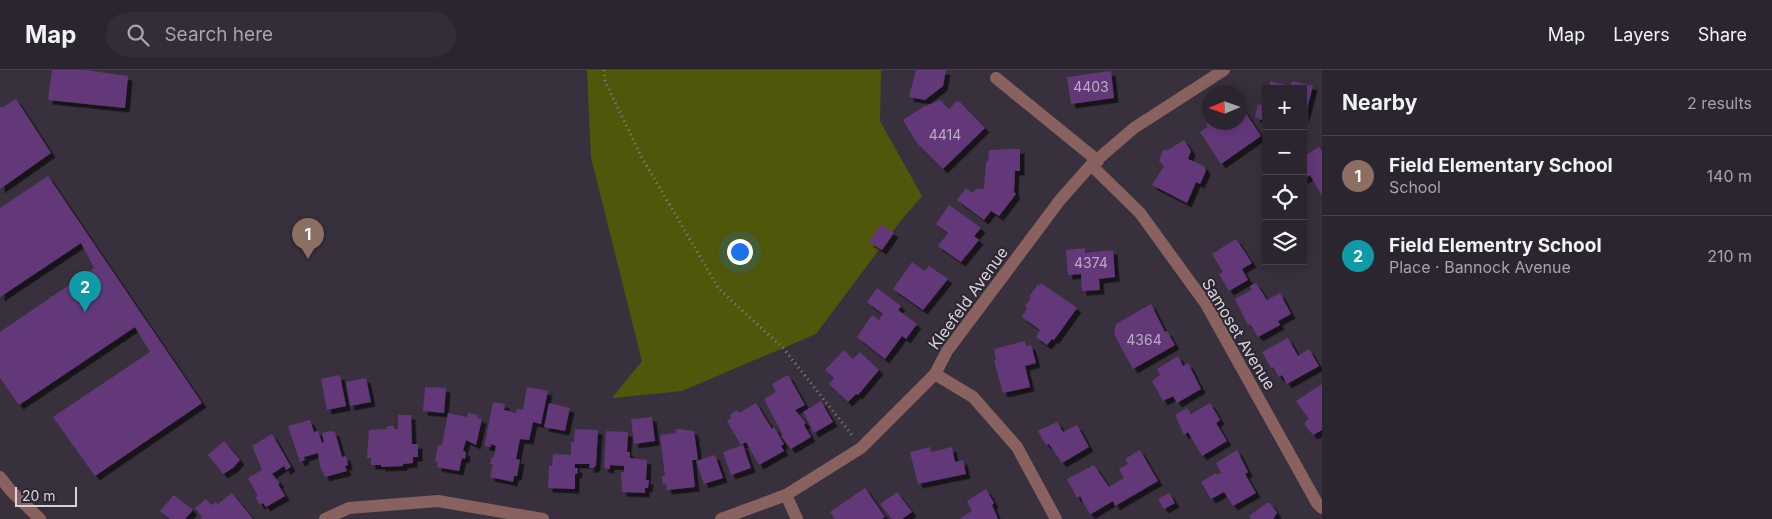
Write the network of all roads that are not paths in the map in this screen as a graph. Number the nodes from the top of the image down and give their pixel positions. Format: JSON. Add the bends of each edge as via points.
{"nodes":[{"id":1,"x":1224,"y":70,"type":"edge"},
{"id":2,"x":996,"y":78,"type":"dead end"},
{"id":3,"x":1095,"y":163,"type":"junction"},
{"id":4,"x":935,"y":374,"type":"junction"},
{"id":5,"x":0,"y":477,"type":"edge"},
{"id":6,"x":786,"y":495,"type":"junction"},
{"id":7,"x":1322,"y":508,"type":"edge"},
{"id":8,"x":40,"y":519,"type":"edge"},
{"id":9,"x":325,"y":519,"type":"edge"},
{"id":10,"x":543,"y":519,"type":"edge"},
{"id":11,"x":721,"y":519,"type":"edge"},
{"id":12,"x":797,"y":519,"type":"edge"},
{"id":13,"x":1056,"y":519,"type":"edge"}],
"edges":[{"from":1,"to":3,"type":"street","name":"Kleefeld Avenue","via":[[1134,128]]},
{"from":2,"to":3,"type":"street","name":"Samoset Avenue"},
{"from":3,"to":4,"type":"street","name":"Kleefeld Avenue","via":[[1054,208],[947,351]]},
{"from":3,"to":7,"type":"street","name":"Samoset Avenue","via":[[1140,213],[1206,304]]},
{"from":4,"to":6,"type":"street","name":"Kleefeld Avenue","via":[[861,448]]},
{"from":4,"to":13,"type":"street","via":[[973,397],[1017,447]]},
{"from":5,"to":8,"type":"street"},
{"from":6,"to":11,"type":"street","name":"Kleefeld Avenue"},
{"from":6,"to":12,"type":"street"},
{"from":9,"to":10,"type":"street","via":[[348,508],[438,501]]}]}
